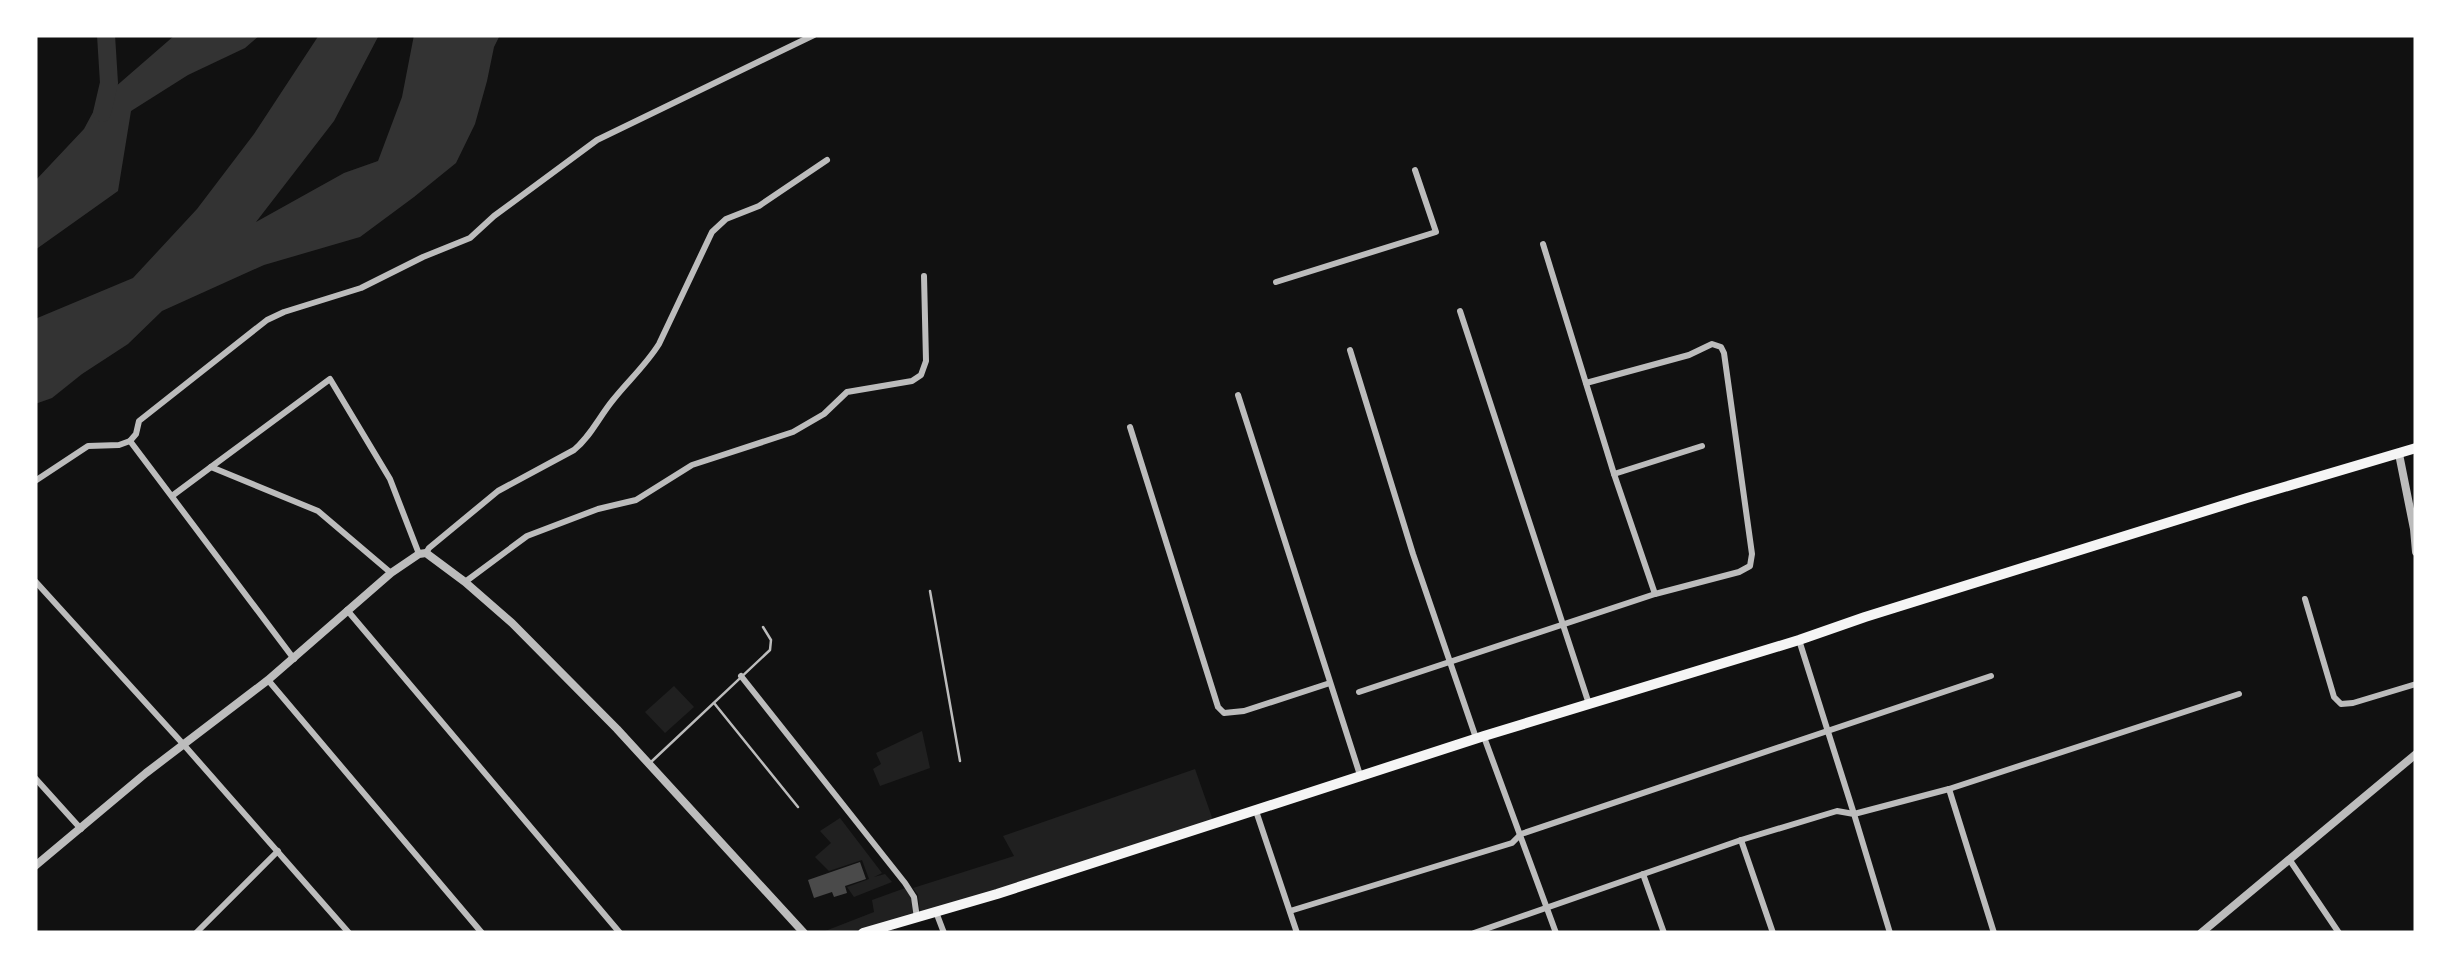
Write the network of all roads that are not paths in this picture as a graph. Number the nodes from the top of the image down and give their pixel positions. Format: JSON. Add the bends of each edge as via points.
{"nodes":[{"id":1,"x":814,"y":35,"type":"edge"},
{"id":2,"x":827,"y":160,"type":"dead end"},
{"id":3,"x":1415,"y":170,"type":"dead end"},
{"id":4,"x":1543,"y":244,"type":"dead end"},
{"id":5,"x":924,"y":276,"type":"dead end"},
{"id":6,"x":1276,"y":282,"type":"dead end"},
{"id":7,"x":1460,"y":310,"type":"dead end"},
{"id":8,"x":1350,"y":350,"type":"dead end"},
{"id":9,"x":1586,"y":383,"type":"junction"},
{"id":10,"x":1238,"y":396,"type":"dead end"},
{"id":11,"x":1130,"y":427,"type":"dead end"},
{"id":12,"x":130,"y":441,"type":"junction"},
{"id":13,"x":1702,"y":446,"type":"dead end"},
{"id":14,"x":2416,"y":448,"type":"edge"},
{"id":15,"x":2399,"y":454,"type":"junction"},
{"id":16,"x":211,"y":468,"type":"junction"},
{"id":17,"x":1614,"y":474,"type":"junction"},
{"id":18,"x":35,"y":481,"type":"edge"},
{"id":19,"x":172,"y":496,"type":"junction"},
{"id":20,"x":2415,"y":529,"type":"edge"},
{"id":21,"x":2416,"y":552,"type":"edge"},
{"id":22,"x":422,"y":554,"type":"junction"},
{"id":23,"x":391,"y":574,"type":"junction"},
{"id":24,"x":35,"y":581,"type":"edge"},
{"id":25,"x":465,"y":582,"type":"junction"},
{"id":26,"x":930,"y":591,"type":"dead end"},
{"id":27,"x":1655,"y":594,"type":"junction"},
{"id":28,"x":2305,"y":600,"type":"dead end"},
{"id":29,"x":347,"y":610,"type":"junction"},
{"id":30,"x":1564,"y":626,"type":"junction"},
{"id":31,"x":762,"y":627,"type":"dead end"},
{"id":32,"x":1799,"y":640,"type":"junction"},
{"id":33,"x":294,"y":659,"type":"junction"},
{"id":34,"x":1450,"y":662,"type":"junction"},
{"id":35,"x":741,"y":676,"type":"junction"},
{"id":36,"x":1991,"y":676,"type":"dead end"},
{"id":37,"x":268,"y":680,"type":"junction"},
{"id":38,"x":1330,"y":683,"type":"junction"},
{"id":39,"x":2416,"y":684,"type":"edge"},
{"id":40,"x":1359,"y":692,"type":"dead end"},
{"id":41,"x":2239,"y":694,"type":"dead end"},
{"id":42,"x":712,"y":702,"type":"junction"},
{"id":43,"x":1589,"y":704,"type":"junction"},
{"id":44,"x":1828,"y":731,"type":"junction"},
{"id":45,"x":1480,"y":737,"type":"junction"},
{"id":46,"x":184,"y":745,"type":"junction"},
{"id":47,"x":2416,"y":754,"type":"edge"},
{"id":48,"x":960,"y":760,"type":"dead end"},
{"id":49,"x":649,"y":764,"type":"junction"},
{"id":50,"x":1360,"y":776,"type":"junction"},
{"id":51,"x":35,"y":778,"type":"edge"},
{"id":52,"x":1949,"y":789,"type":"junction"},
{"id":53,"x":798,"y":807,"type":"dead end"},
{"id":54,"x":1256,"y":810,"type":"junction"},
{"id":55,"x":1854,"y":814,"type":"junction"},
{"id":56,"x":82,"y":830,"type":"junction"},
{"id":57,"x":1521,"y":834,"type":"junction"},
{"id":58,"x":1741,"y":840,"type":"junction"},
{"id":59,"x":278,"y":851,"type":"junction"},
{"id":60,"x":2290,"y":859,"type":"junction"},
{"id":61,"x":35,"y":866,"type":"edge"},
{"id":62,"x":1643,"y":874,"type":"junction"},
{"id":63,"x":1546,"y":908,"type":"junction"},
{"id":64,"x":1290,"y":911,"type":"junction"},
{"id":65,"x":936,"y":912,"type":"junction"},
{"id":66,"x":917,"y":918,"type":"junction"},
{"id":67,"x":196,"y":933,"type":"edge"},
{"id":68,"x":349,"y":933,"type":"edge"},
{"id":69,"x":482,"y":933,"type":"edge"},
{"id":70,"x":620,"y":933,"type":"edge"},
{"id":71,"x":804,"y":933,"type":"edge"},
{"id":72,"x":863,"y":933,"type":"edge"},
{"id":73,"x":944,"y":933,"type":"edge"},
{"id":74,"x":1297,"y":933,"type":"edge"},
{"id":75,"x":1474,"y":933,"type":"edge"},
{"id":76,"x":1556,"y":933,"type":"edge"},
{"id":77,"x":1664,"y":933,"type":"edge"},
{"id":78,"x":1773,"y":933,"type":"edge"},
{"id":79,"x":1890,"y":933,"type":"edge"},
{"id":80,"x":1994,"y":933,"type":"edge"},
{"id":81,"x":2202,"y":933,"type":"edge"},
{"id":82,"x":2340,"y":933,"type":"edge"}],
"edges":[{"from":1,"to":12,"type":"street","via":[[597,140],[470,238],[361,288],[268,320],[140,421]]},
{"from":2,"to":22,"type":"street","via":[[712,232],[660,344],[585,441],[490,496]]},
{"from":3,"to":6,"type":"street","via":[[1436,232]]},
{"from":4,"to":9,"type":"street"},
{"from":5,"to":25,"type":"street","via":[[922,375],[847,392],[793,432],[692,465],[636,500],[527,536]]},
{"from":7,"to":30,"type":"street"},
{"from":8,"to":34,"type":"street"},
{"from":9,"to":17,"type":"street"},
{"from":9,"to":27,"type":"street","via":[[1712,344],[1724,353],[1750,566]]},
{"from":10,"to":38,"type":"street"},
{"from":11,"to":38,"type":"street","via":[[1218,708],[1244,710]]},
{"from":12,"to":18,"type":"street","via":[[88,446]]},
{"from":12,"to":19,"type":"street"},
{"from":13,"to":17,"type":"street"},
{"from":14,"to":15,"type":"highway"},
{"from":15,"to":20,"type":"street"},
{"from":15,"to":32,"type":"highway"},
{"from":16,"to":19,"type":"street"},
{"from":16,"to":22,"type":"street","via":[[330,378],[390,479]]},
{"from":16,"to":23,"type":"street","via":[[318,511]]},
{"from":17,"to":27,"type":"street"},
{"from":19,"to":33,"type":"street"},
{"from":20,"to":21,"type":"street"},
{"from":22,"to":23,"type":"street"},
{"from":22,"to":25,"type":"street"},
{"from":23,"to":29,"type":"street"},
{"from":24,"to":46,"type":"street"},
{"from":25,"to":49,"type":"street"},
{"from":26,"to":48,"type":"lane"},
{"from":27,"to":30,"type":"street"},
{"from":28,"to":39,"type":"street","via":[[2341,704]]},
{"from":29,"to":33,"type":"street"},
{"from":29,"to":70,"type":"street"},
{"from":30,"to":34,"type":"street"},
{"from":30,"to":43,"type":"street"},
{"from":31,"to":35,"type":"lane","via":[[770,650]]},
{"from":32,"to":43,"type":"highway"},
{"from":32,"to":44,"type":"street"},
{"from":33,"to":37,"type":"street"},
{"from":34,"to":40,"type":"street"},
{"from":34,"to":45,"type":"street"},
{"from":35,"to":42,"type":"lane"},
{"from":35,"to":66,"type":"street","via":[[906,883]]},
{"from":36,"to":44,"type":"street"},
{"from":37,"to":46,"type":"street"},
{"from":37,"to":69,"type":"street"},
{"from":38,"to":50,"type":"street"},
{"from":41,"to":52,"type":"street"},
{"from":42,"to":49,"type":"lane"},
{"from":42,"to":53,"type":"lane"},
{"from":43,"to":45,"type":"highway"},
{"from":44,"to":55,"type":"street"},
{"from":44,"to":57,"type":"street"},
{"from":45,"to":50,"type":"highway"},
{"from":45,"to":57,"type":"street"},
{"from":46,"to":56,"type":"street"},
{"from":46,"to":59,"type":"street"},
{"from":47,"to":60,"type":"street"},
{"from":49,"to":71,"type":"street"},
{"from":50,"to":54,"type":"highway"},
{"from":51,"to":56,"type":"street"},
{"from":52,"to":55,"type":"street"},
{"from":52,"to":80,"type":"street"},
{"from":54,"to":64,"type":"street"},
{"from":54,"to":65,"type":"highway"},
{"from":55,"to":58,"type":"street","via":[[1837,811]]},
{"from":55,"to":79,"type":"street"},
{"from":56,"to":61,"type":"street"},
{"from":57,"to":63,"type":"street"},
{"from":57,"to":64,"type":"street","via":[[1512,843]]},
{"from":58,"to":62,"type":"street"},
{"from":58,"to":78,"type":"street"},
{"from":59,"to":67,"type":"street"},
{"from":59,"to":68,"type":"street"},
{"from":60,"to":81,"type":"street"},
{"from":60,"to":82,"type":"street"},
{"from":62,"to":63,"type":"street"},
{"from":62,"to":77,"type":"street"},
{"from":63,"to":75,"type":"street"},
{"from":63,"to":76,"type":"street"},
{"from":64,"to":74,"type":"street"},
{"from":65,"to":66,"type":"highway"},
{"from":65,"to":73,"type":"street"},
{"from":66,"to":72,"type":"highway"}]}
